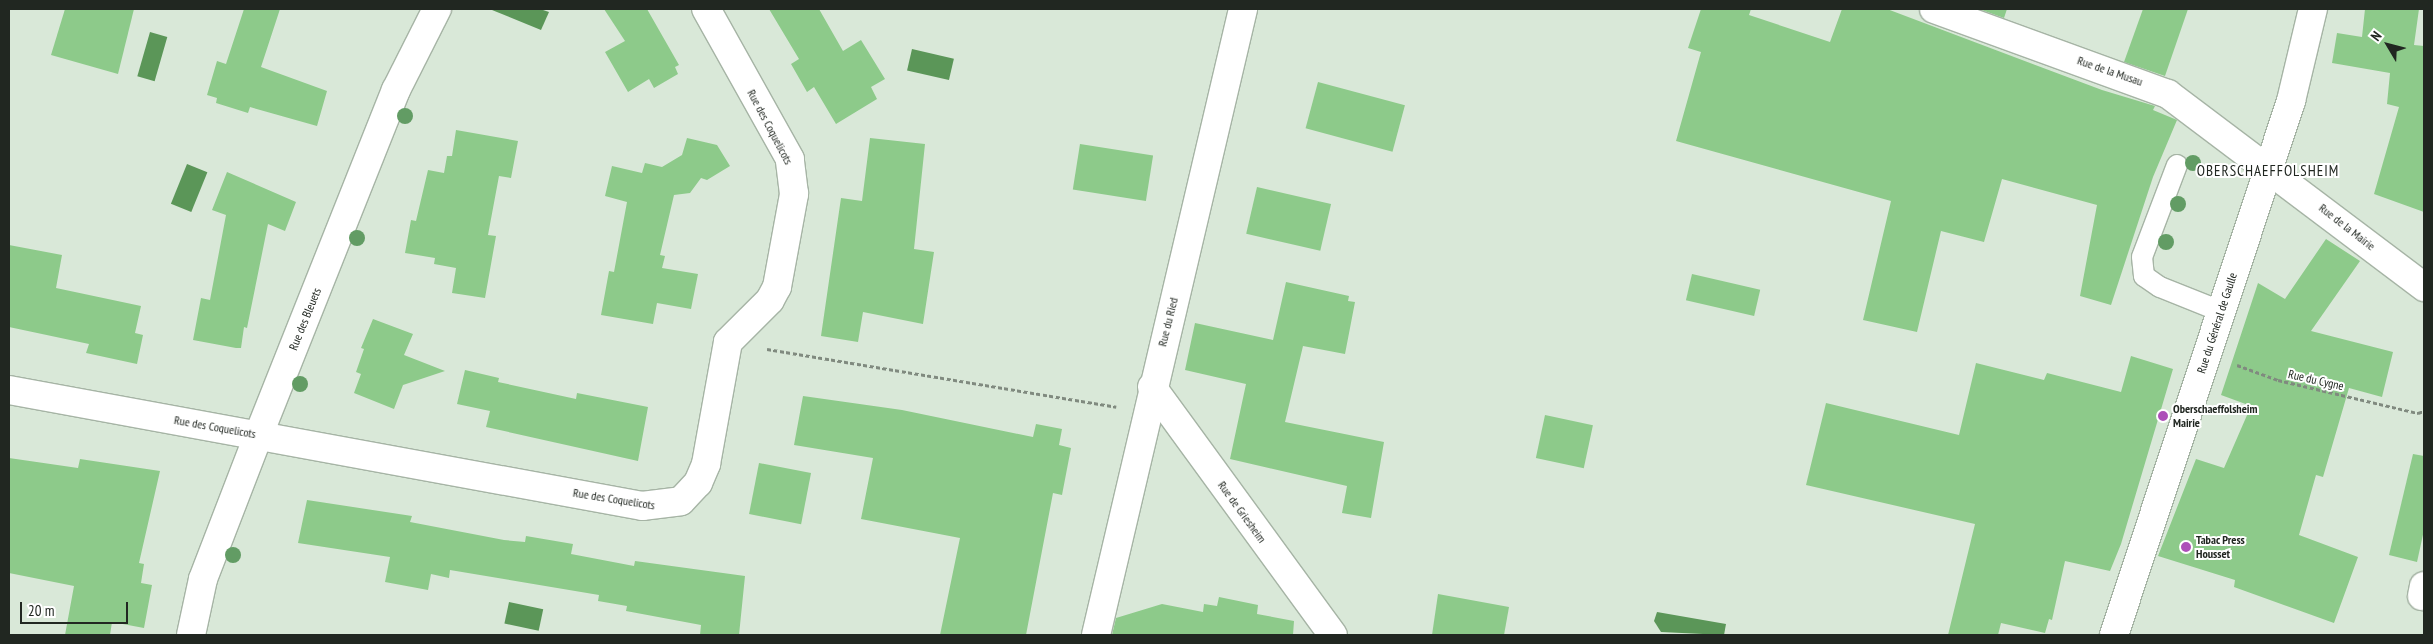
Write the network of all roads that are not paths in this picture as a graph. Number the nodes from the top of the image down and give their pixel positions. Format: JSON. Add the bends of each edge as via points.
{"nodes":[{"id":1,"x":437,"y":9,"type":"edge"},
{"id":2,"x":706,"y":9,"type":"edge"},
{"id":3,"x":1243,"y":9,"type":"edge"},
{"id":4,"x":1934,"y":9,"type":"edge"},
{"id":5,"x":2313,"y":9,"type":"edge"},
{"id":6,"x":2177,"y":165,"type":"dead end"},
{"id":7,"x":2268,"y":168,"type":"junction"},
{"id":8,"x":2424,"y":287,"type":"edge"},
{"id":9,"x":2220,"y":312,"type":"junction"},
{"id":10,"x":9,"y":390,"type":"edge"},
{"id":11,"x":1149,"y":400,"type":"junction"},
{"id":12,"x":259,"y":434,"type":"junction"},
{"id":13,"x":191,"y":635,"type":"edge"},
{"id":14,"x":1096,"y":635,"type":"edge"},
{"id":15,"x":1333,"y":635,"type":"edge"},
{"id":16,"x":2114,"y":635,"type":"edge"}],
"edges":[{"from":1,"to":12,"type":"street","name":"Rue des Bleuets","via":[[396,90]]},
{"from":2,"to":12,"type":"street","name":"Rue des Coquelicots","via":[[790,159],[794,175],[777,286],[770,300],[728,342],[706,464],[690,494],[667,506],[642,506]]},
{"from":3,"to":11,"type":"street","name":"Rue du Ried"},
{"from":4,"to":7,"type":"street","name":"Rue de la Musau","via":[[2148,84],[2184,103]]},
{"from":5,"to":7,"type":"street","name":"Rue du Général de Gaulle","via":[[2300,72]]},
{"from":6,"to":9,"type":"lane","via":[[2142,257],[2144,276],[2160,287]]},
{"from":7,"to":8,"type":"street","name":"Rue de la Mairie"},
{"from":7,"to":9,"type":"street","name":"Rue du Général de Gaulle"},
{"from":9,"to":16,"type":"street","name":"Rue du Général de Gaulle"},
{"from":10,"to":12,"type":"street","name":"Rue des Coquelicots"},
{"from":11,"to":14,"type":"street","name":"Rue du Ried"},
{"from":11,"to":15,"type":"street","name":"Rue de Griesheim"},
{"from":12,"to":13,"type":"street","name":"Rue des Bleuets","via":[[203,579]]}]}
